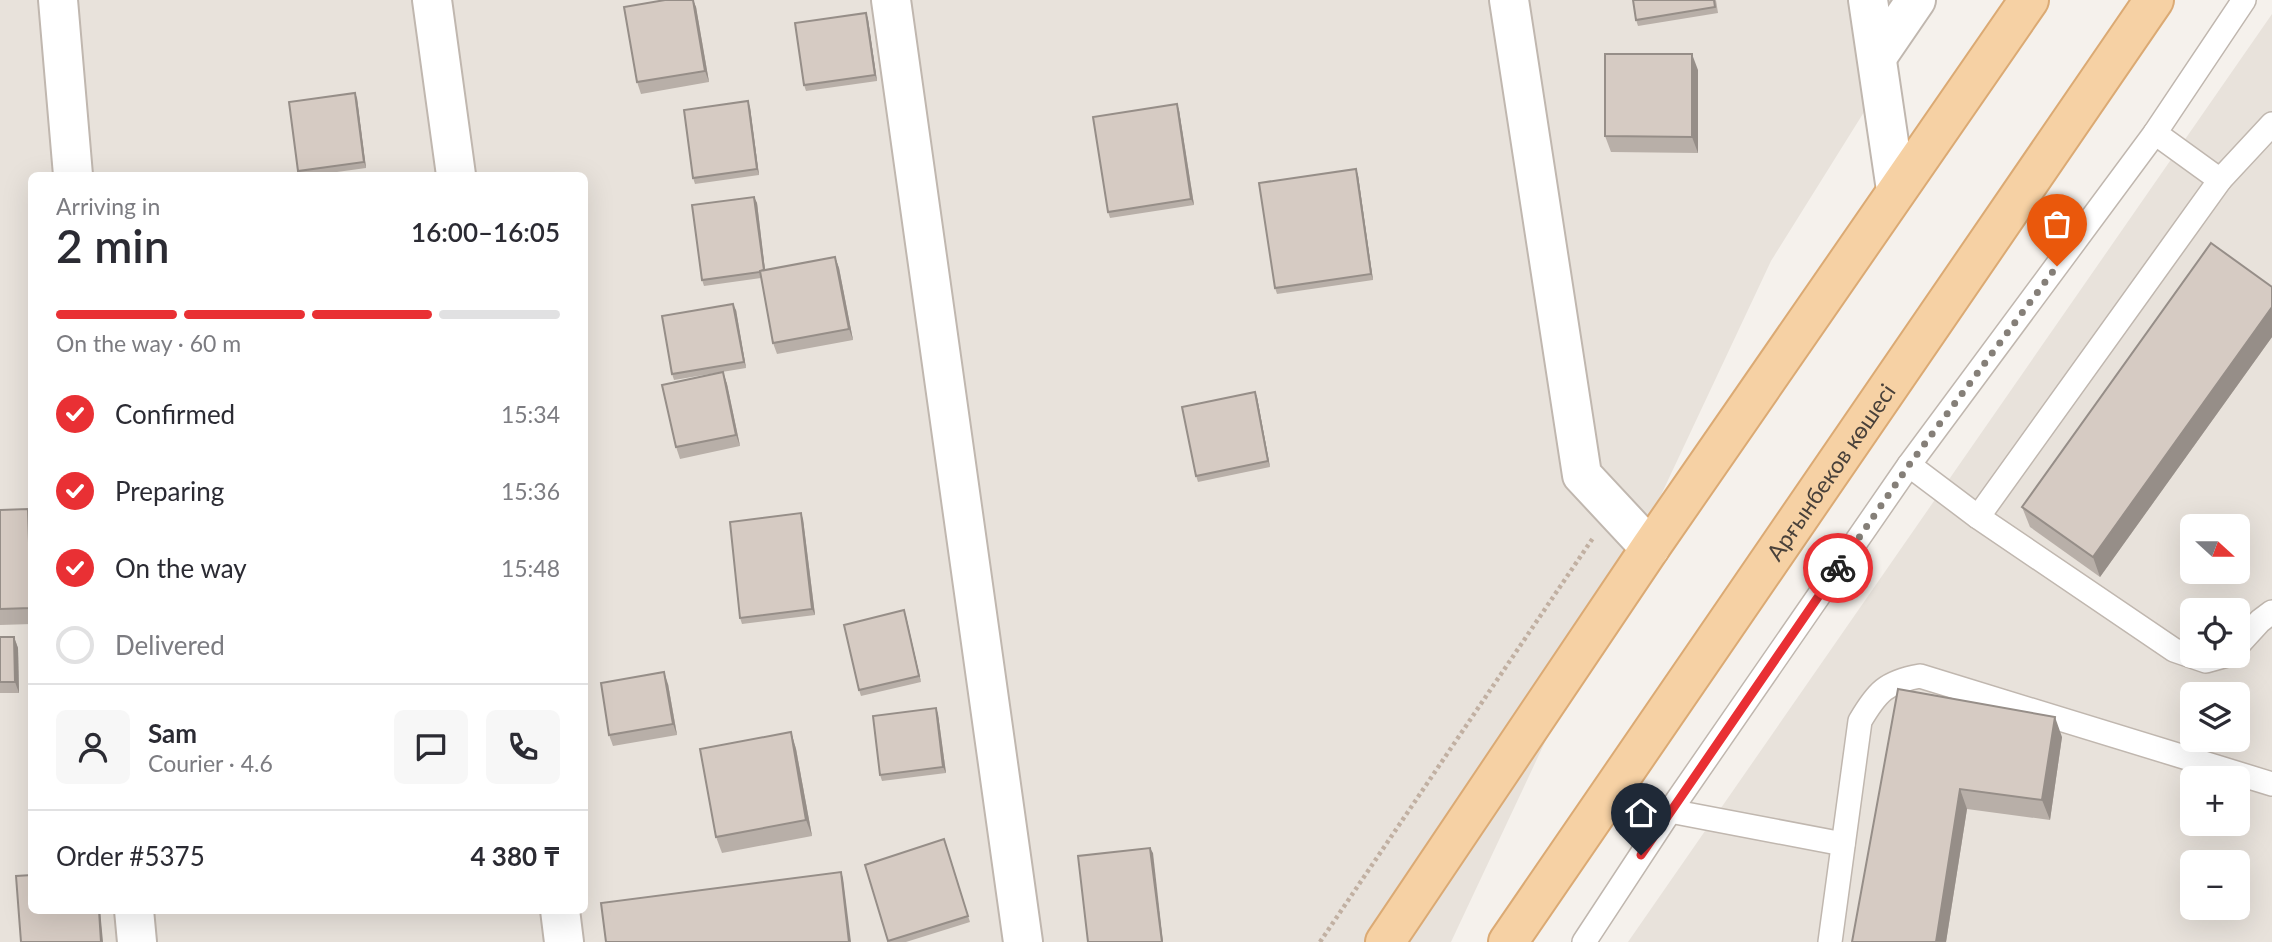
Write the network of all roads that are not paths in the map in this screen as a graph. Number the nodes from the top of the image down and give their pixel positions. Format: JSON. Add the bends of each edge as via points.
{"nodes":[{"id":1,"x":58,"y":0,"type":"edge"},
{"id":2,"x":432,"y":0,"type":"edge"},
{"id":3,"x":891,"y":0,"type":"edge"},
{"id":4,"x":1509,"y":0,"type":"edge"},
{"id":5,"x":1868,"y":0,"type":"edge"},
{"id":6,"x":1916,"y":0,"type":"edge"},
{"id":7,"x":2029,"y":0,"type":"edge"},
{"id":8,"x":2154,"y":0,"type":"edge"},
{"id":9,"x":2244,"y":0,"type":"edge"},
{"id":10,"x":1877,"y":57,"type":"junction"},
{"id":11,"x":2272,"y":124,"type":"edge"},
{"id":12,"x":2155,"y":133,"type":"junction"},
{"id":13,"x":73,"y":172,"type":"edge"},
{"id":14,"x":456,"y":172,"type":"edge"},
{"id":15,"x":2220,"y":180,"type":"junction"},
{"id":16,"x":1896,"y":190,"type":"junction"},
{"id":17,"x":1909,"y":465,"type":"junction"},
{"id":18,"x":1978,"y":517,"type":"junction"},
{"id":19,"x":1650,"y":548,"type":"junction"},
{"id":20,"x":2272,"y":612,"type":"edge"},
{"id":21,"x":2250,"y":632,"type":"edge"},
{"id":22,"x":2180,"y":652,"type":"edge"},
{"id":23,"x":2272,"y":784,"type":"edge"},
{"id":24,"x":1670,"y":811,"type":"junction"},
{"id":25,"x":1843,"y":844,"type":"junction"},
{"id":26,"x":134,"y":914,"type":"edge"},
{"id":27,"x":560,"y":914,"type":"edge"},
{"id":28,"x":137,"y":942,"type":"edge"},
{"id":29,"x":564,"y":942,"type":"edge"},
{"id":30,"x":1023,"y":942,"type":"edge"},
{"id":31,"x":1385,"y":942,"type":"edge"},
{"id":32,"x":1508,"y":942,"type":"edge"},
{"id":33,"x":1584,"y":942,"type":"edge"},
{"id":34,"x":1830,"y":942,"type":"edge"}],
"edges":[{"from":1,"to":13,"type":"street"},
{"from":2,"to":14,"type":"street"},
{"from":3,"to":30,"type":"street"},
{"from":4,"to":19,"type":"street","via":[[1582,475]]},
{"from":5,"to":10,"type":"street"},
{"from":6,"to":10,"type":"street"},
{"from":7,"to":16,"type":"main road"},
{"from":8,"to":32,"type":"main road","name":"Арғынбеков көшесі"},
{"from":9,"to":12,"type":"lane"},
{"from":10,"to":16,"type":"street"},
{"from":11,"to":15,"type":"lane"},
{"from":12,"to":15,"type":"lane"},
{"from":12,"to":17,"type":"lane"},
{"from":15,"to":18,"type":"lane"},
{"from":16,"to":19,"type":"main road"},
{"from":17,"to":18,"type":"lane"},
{"from":17,"to":24,"type":"lane"},
{"from":18,"to":22,"type":"lane"},
{"from":19,"to":31,"type":"main road"},
{"from":20,"to":21,"type":"lane"},
{"from":23,"to":25,"type":"lane","via":[[1920,676],[1899,680],[1876,694],[1860,721]]},
{"from":24,"to":25,"type":"lane"},
{"from":24,"to":33,"type":"lane"},
{"from":25,"to":34,"type":"lane"},
{"from":26,"to":28,"type":"street"},
{"from":27,"to":29,"type":"street"}]}
